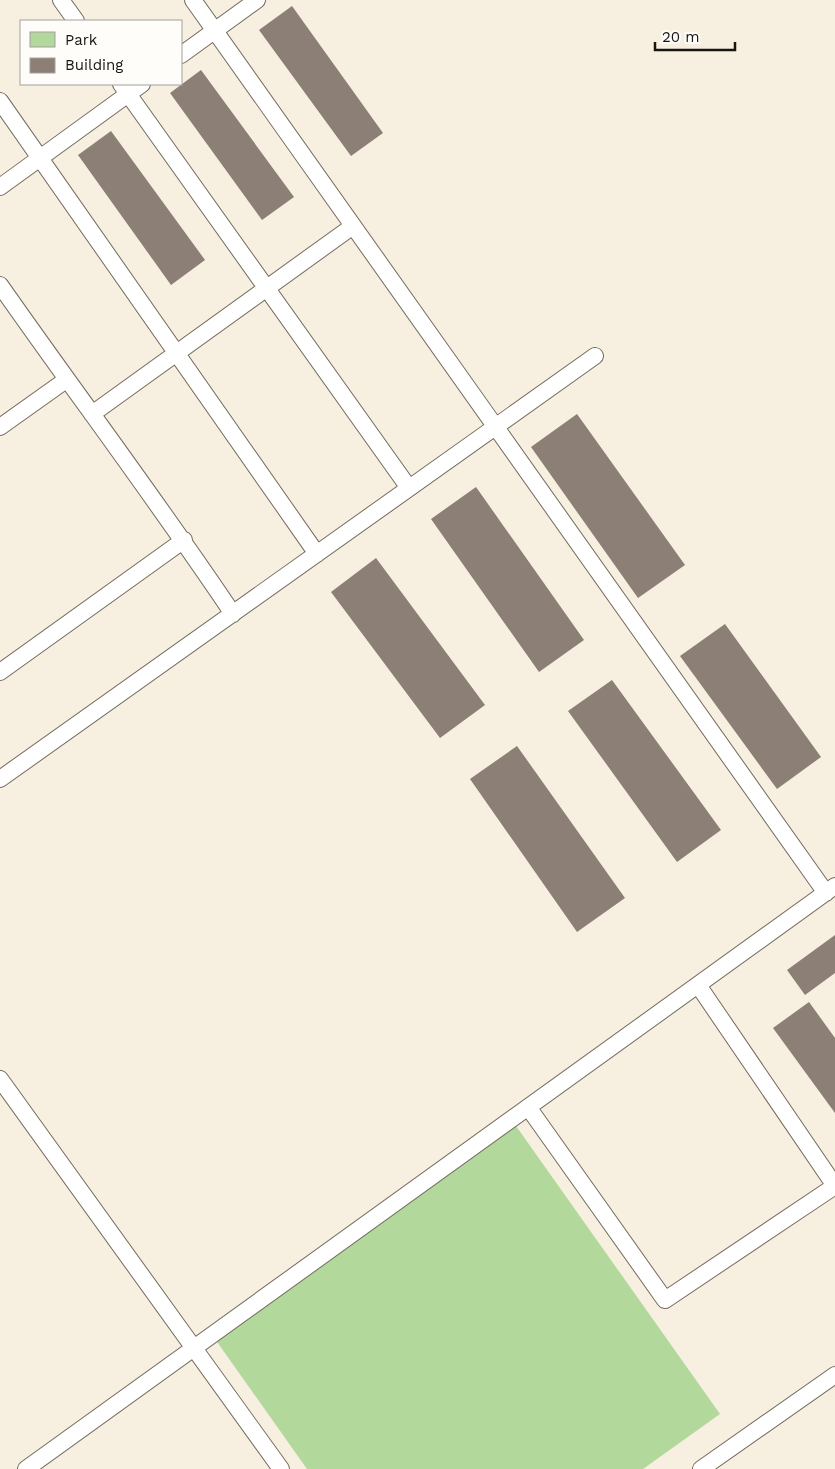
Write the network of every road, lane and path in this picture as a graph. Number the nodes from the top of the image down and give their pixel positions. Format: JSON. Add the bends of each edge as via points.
{"nodes":[{"id":1,"x":61,"y":0,"type":"edge"},
{"id":2,"x":193,"y":0,"type":"edge"},
{"id":3,"x":257,"y":0,"type":"edge"},
{"id":4,"x":75,"y":20,"type":"edge"},
{"id":5,"x":215,"y":30,"type":"junction"},
{"id":6,"x":182,"y":54,"type":"edge"},
{"id":7,"x":139,"y":85,"type":"edge"},
{"id":8,"x":125,"y":89,"type":"edge"},
{"id":9,"x":0,"y":101,"type":"edge"},
{"id":10,"x":40,"y":158,"type":"junction"},
{"id":11,"x":0,"y":187,"type":"edge"},
{"id":12,"x":353,"y":226,"type":"junction"},
{"id":13,"x":0,"y":285,"type":"edge"},
{"id":14,"x":266,"y":288,"type":"junction"},
{"id":15,"x":177,"y":353,"type":"junction"},
{"id":16,"x":595,"y":356,"type":"dead end"},
{"id":17,"x":66,"y":380,"type":"junction"},
{"id":18,"x":92,"y":414,"type":"junction"},
{"id":19,"x":496,"y":427,"type":"junction"},
{"id":20,"x":0,"y":428,"type":"edge"},
{"id":21,"x":409,"y":488,"type":"junction"},
{"id":22,"x":184,"y":540,"type":"junction"},
{"id":23,"x":317,"y":554,"type":"junction"},
{"id":24,"x":233,"y":614,"type":"junction"},
{"id":25,"x":0,"y":672,"type":"edge"},
{"id":26,"x":0,"y":779,"type":"edge"},
{"id":27,"x":830,"y":889,"type":"edge"},
{"id":28,"x":698,"y":985,"type":"junction"},
{"id":29,"x":0,"y":1079,"type":"edge"},
{"id":30,"x":528,"y":1107,"type":"junction"},
{"id":31,"x":835,"y":1186,"type":"edge"},
{"id":32,"x":194,"y":1348,"type":"junction"},
{"id":33,"x":835,"y":1375,"type":"edge"},
{"id":34,"x":26,"y":1469,"type":"edge"},
{"id":35,"x":281,"y":1469,"type":"edge"},
{"id":36,"x":701,"y":1469,"type":"edge"}],
"edges":[{"from":1,"to":4,"type":"lane"},
{"from":2,"to":5,"type":"lane"},
{"from":3,"to":5,"type":"lane"},
{"from":5,"to":6,"type":"lane"},
{"from":5,"to":12,"type":"lane"},
{"from":7,"to":8,"type":"lane"},
{"from":8,"to":10,"type":"lane"},
{"from":8,"to":14,"type":"lane"},
{"from":9,"to":10,"type":"lane"},
{"from":10,"to":11,"type":"lane"},
{"from":10,"to":15,"type":"lane"},
{"from":12,"to":14,"type":"lane"},
{"from":12,"to":19,"type":"lane"},
{"from":13,"to":17,"type":"lane"},
{"from":14,"to":15,"type":"lane"},
{"from":14,"to":21,"type":"lane"},
{"from":15,"to":18,"type":"lane"},
{"from":15,"to":23,"type":"lane"},
{"from":16,"to":19,"type":"lane"},
{"from":17,"to":18,"type":"lane"},
{"from":17,"to":20,"type":"lane"},
{"from":18,"to":22,"type":"lane"},
{"from":19,"to":21,"type":"lane"},
{"from":19,"to":27,"type":"lane"},
{"from":21,"to":23,"type":"lane"},
{"from":22,"to":24,"type":"lane"},
{"from":22,"to":25,"type":"lane"},
{"from":23,"to":24,"type":"lane"},
{"from":24,"to":26,"type":"lane"},
{"from":27,"to":28,"type":"lane"},
{"from":28,"to":30,"type":"lane"},
{"from":28,"to":31,"type":"lane"},
{"from":29,"to":32,"type":"lane"},
{"from":30,"to":31,"type":"lane","via":[[665,1300]]},
{"from":30,"to":32,"type":"lane"},
{"from":32,"to":34,"type":"lane"},
{"from":32,"to":35,"type":"lane"},
{"from":33,"to":36,"type":"lane"}]}
